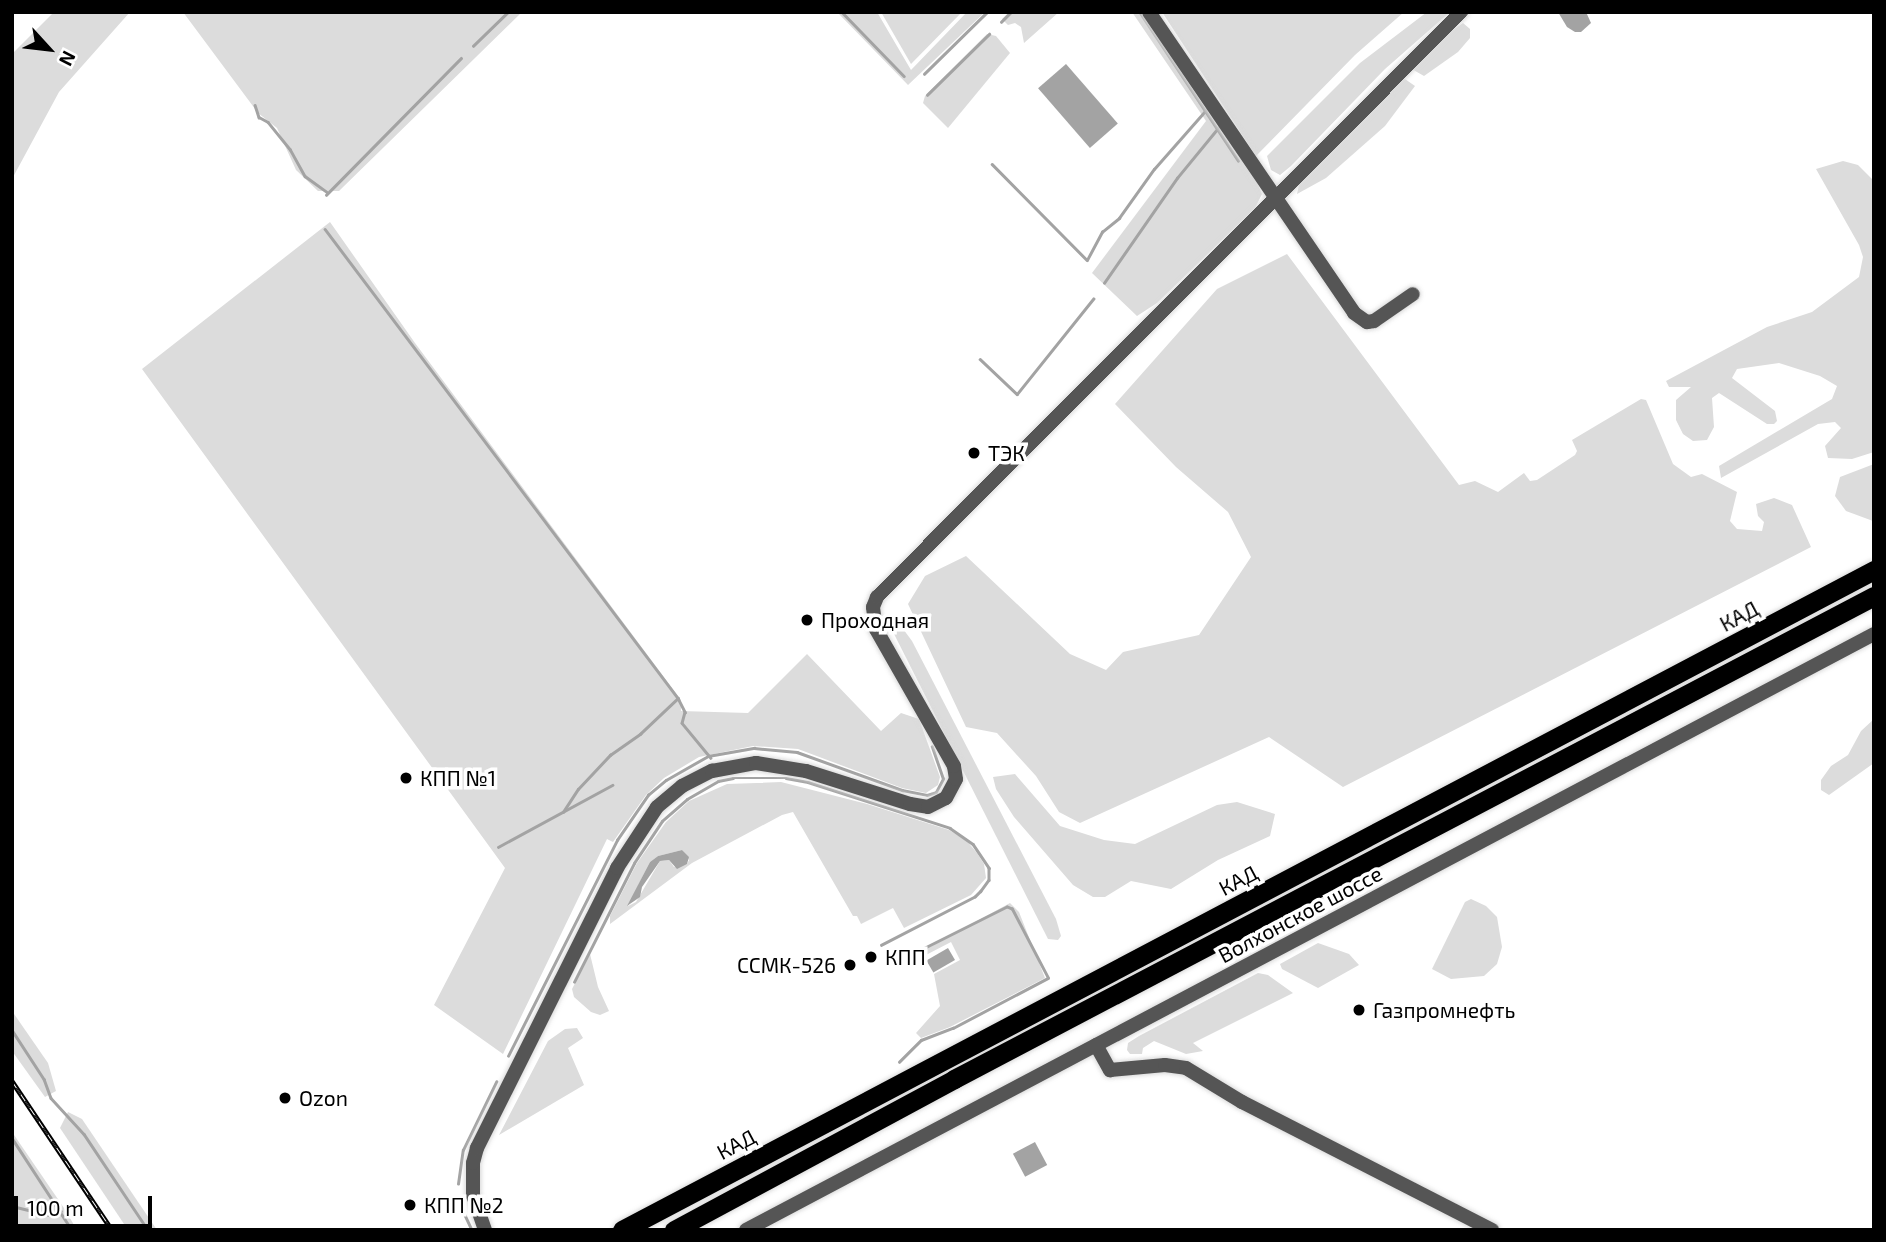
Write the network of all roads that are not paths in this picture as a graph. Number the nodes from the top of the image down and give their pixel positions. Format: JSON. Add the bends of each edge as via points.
{"nodes":[{"id":1,"x":1149,"y":12,"type":"edge"},
{"id":2,"x":1461,"y":12,"type":"edge"},
{"id":3,"x":1276,"y":195,"type":"junction"},
{"id":4,"x":1413,"y":294,"type":"dead end"},
{"id":5,"x":1874,"y":570,"type":"edge"},
{"id":6,"x":1874,"y":596,"type":"edge"},
{"id":7,"x":1874,"y":634,"type":"edge"},
{"id":8,"x":1096,"y":1045,"type":"junction"},
{"id":9,"x":485,"y":1230,"type":"edge"},
{"id":10,"x":622,"y":1230,"type":"edge"},
{"id":11,"x":674,"y":1230,"type":"edge"},
{"id":12,"x":746,"y":1230,"type":"edge"},
{"id":13,"x":1492,"y":1230,"type":"edge"}],
"edges":[{"from":1,"to":3,"type":"street"},
{"from":2,"to":3,"type":"street"},
{"from":3,"to":4,"type":"street","via":[[1360,319],[1374,321]]},
{"from":3,"to":9,"type":"street","via":[[877,597],[873,607],[876,629],[954,766],[956,779],[946,798],[928,807],[919,806],[806,771],[756,763],[712,771],[682,786],[657,807],[617,867],[477,1148],[472,1180]]},
{"from":5,"to":10,"type":"highway","name":"КАД"},
{"from":6,"to":11,"type":"highway","name":"КАД"},
{"from":7,"to":8,"type":"street","name":"Волхонское шоссе"},
{"from":8,"to":12,"type":"street","name":"Волхонское шоссе"},
{"from":8,"to":13,"type":"street","via":[[1110,1070],[1165,1065],[1186,1068],[1242,1102]]}]}
